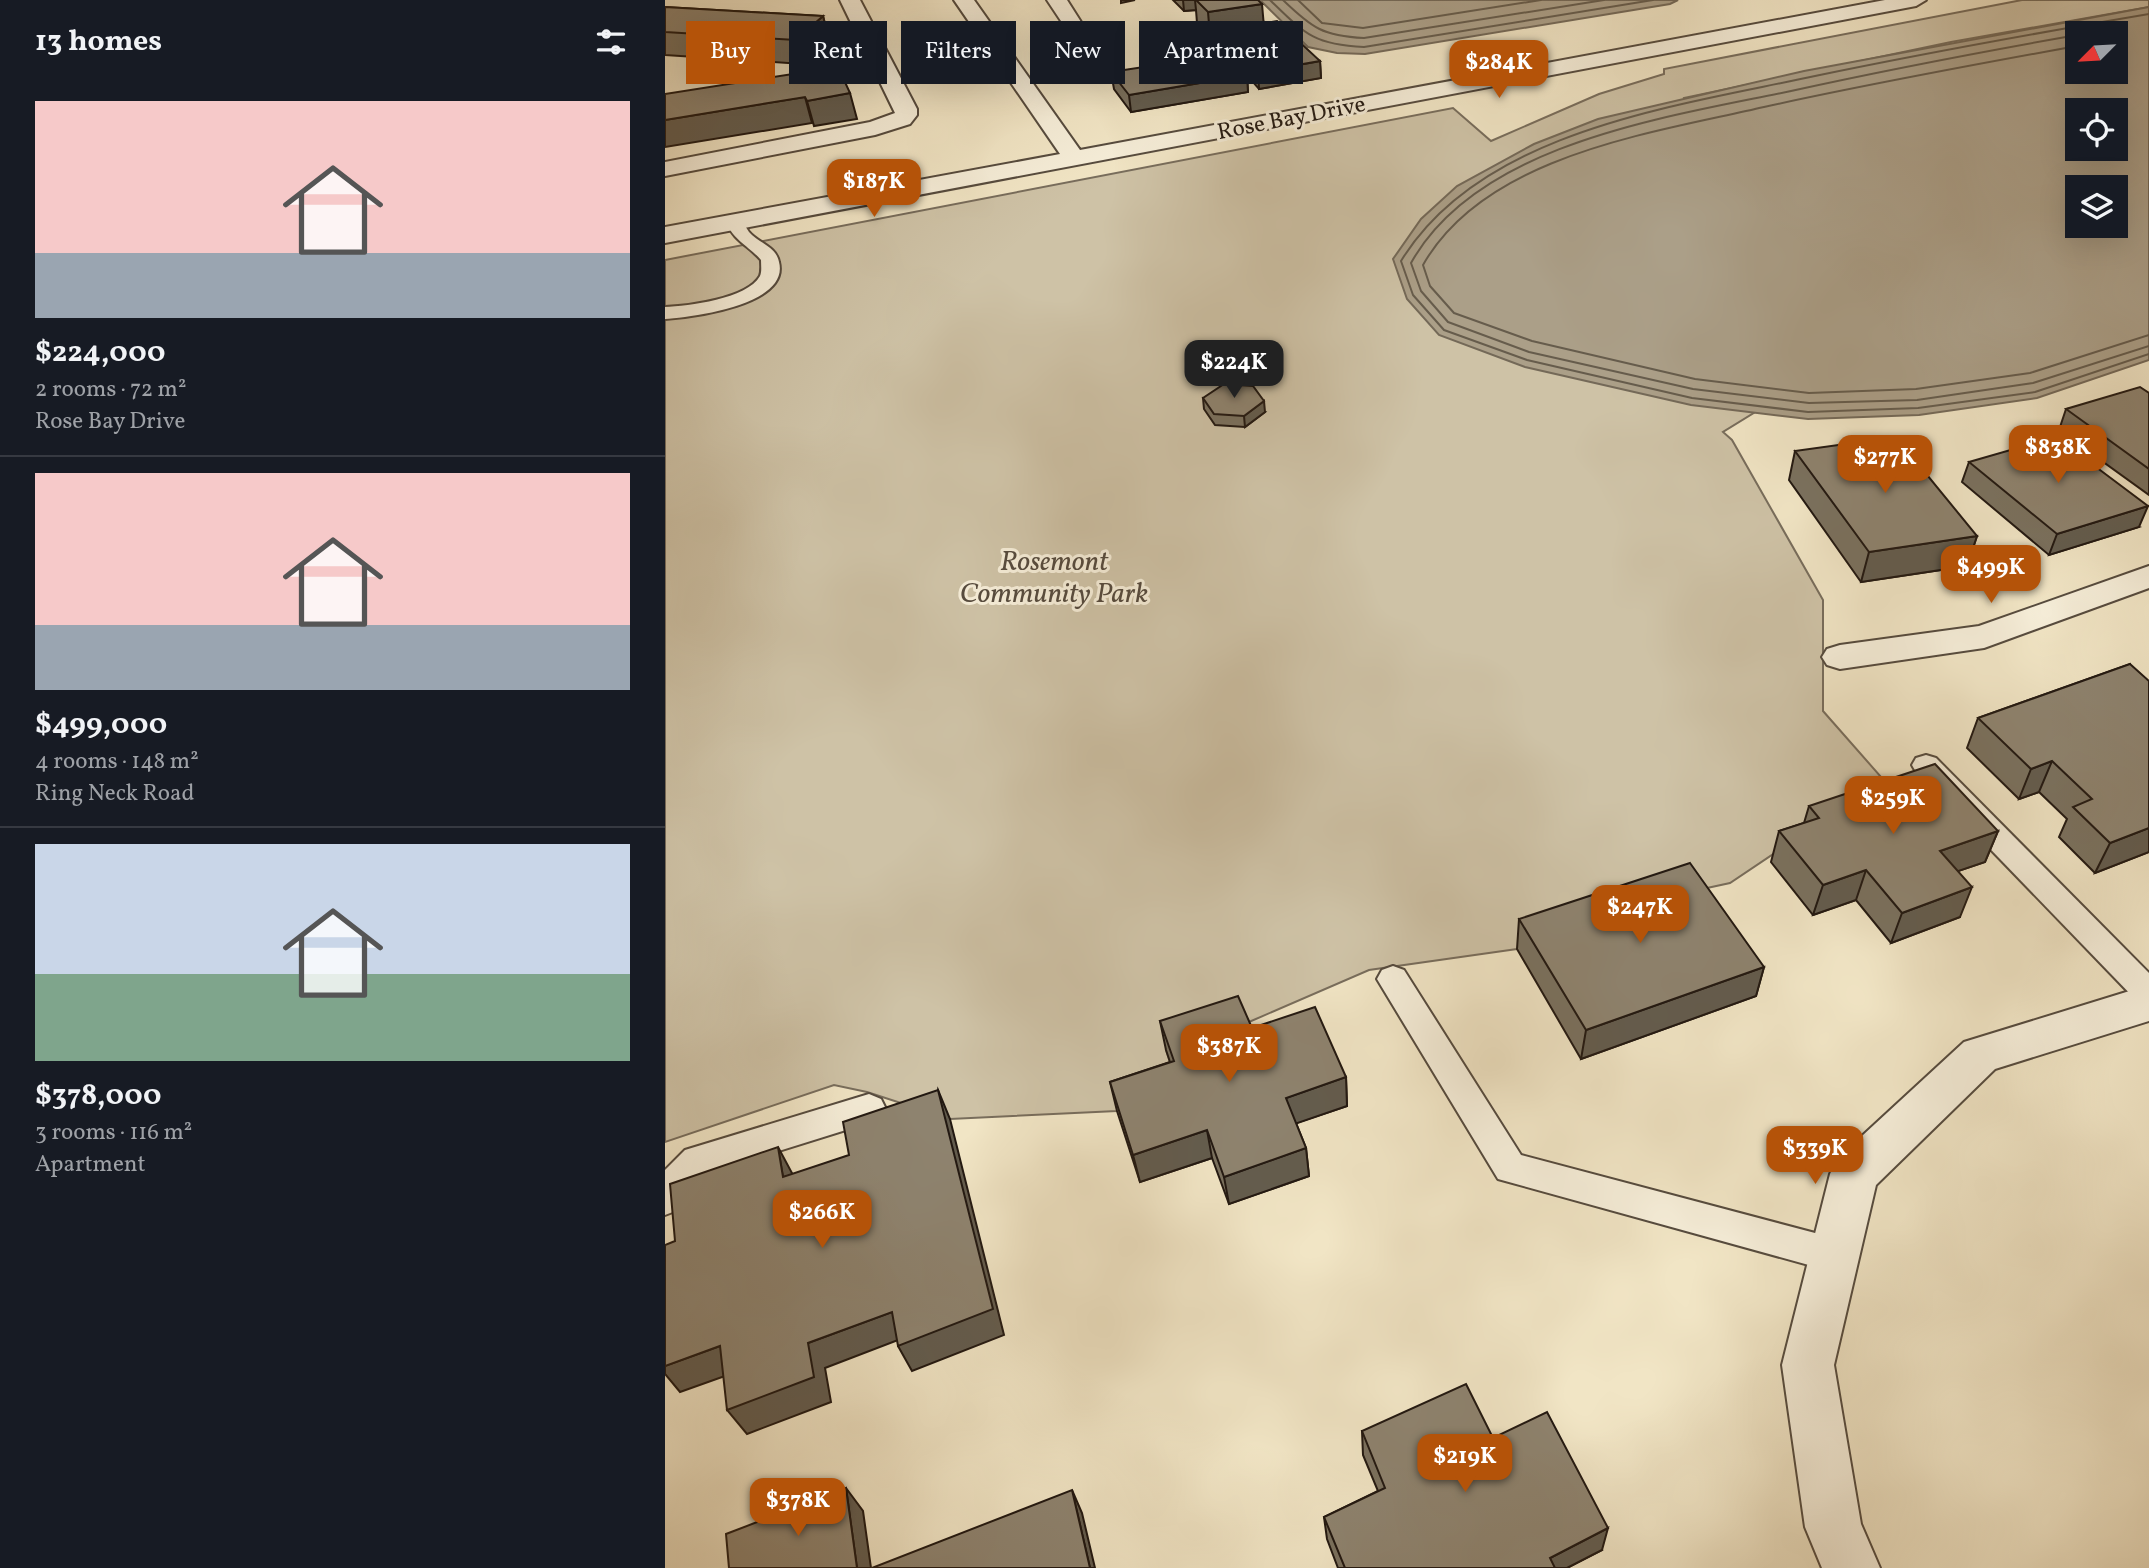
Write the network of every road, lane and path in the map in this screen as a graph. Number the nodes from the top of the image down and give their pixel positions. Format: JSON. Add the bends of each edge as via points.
{"nodes":[{"id":1,"x":850,"y":0,"type":"edge"},
{"id":2,"x":964,"y":0,"type":"edge"},
{"id":3,"x":1057,"y":0,"type":"edge"},
{"id":4,"x":1916,"y":0,"type":"edge"},
{"id":5,"x":1071,"y":21,"type":"edge"},
{"id":6,"x":1074,"y":158,"type":"junction"},
{"id":7,"x":665,"y":169,"type":"edge"},
{"id":8,"x":734,"y":222,"type":"junction"},
{"id":9,"x":665,"y":235,"type":"edge"},
{"id":10,"x":665,"y":313,"type":"edge"},
{"id":11,"x":2149,"y":576,"type":"edge"},
{"id":12,"x":1840,"y":657,"type":"dead end"},
{"id":13,"x":1926,"y":765,"type":"edge"},
{"id":14,"x":1392,"y":979,"type":"dead end"},
{"id":15,"x":2149,"y":993,"type":"edge"},
{"id":16,"x":2149,"y":1003,"type":"edge"},
{"id":17,"x":869,"y":1108,"type":"dead end"},
{"id":18,"x":665,"y":1199,"type":"edge"},
{"id":19,"x":1834,"y":1255,"type":"junction"},
{"id":20,"x":1851,"y":1568,"type":"edge"}],
"edges":[{"from":1,"to":7,"type":"street","via":[[906,109],[902,119]]},
{"from":2,"to":6,"type":"street"},
{"from":3,"to":5,"type":"street"},
{"from":4,"to":6,"type":"street","name":"Rose Bay Drive"},
{"from":6,"to":8,"type":"street","name":"Rose Bay Drive"},
{"from":8,"to":9,"type":"street","name":"Rose Bay Drive"},
{"from":8,"to":10,"type":"lane","via":[[738,233],[769,258],[772,267],[764,282],[728,303]]},
{"from":11,"to":12,"type":"street","via":[[1984,637]]},
{"from":13,"to":15,"type":"lane"},
{"from":14,"to":19,"type":"lane","via":[[1510,1168]]},
{"from":16,"to":19,"type":"street","via":[[1979,1055],[1854,1174]]},
{"from":17,"to":18,"type":"lane","via":[[697,1161]]},
{"from":19,"to":20,"type":"street","via":[[1808,1365],[1833,1527]]}]}
